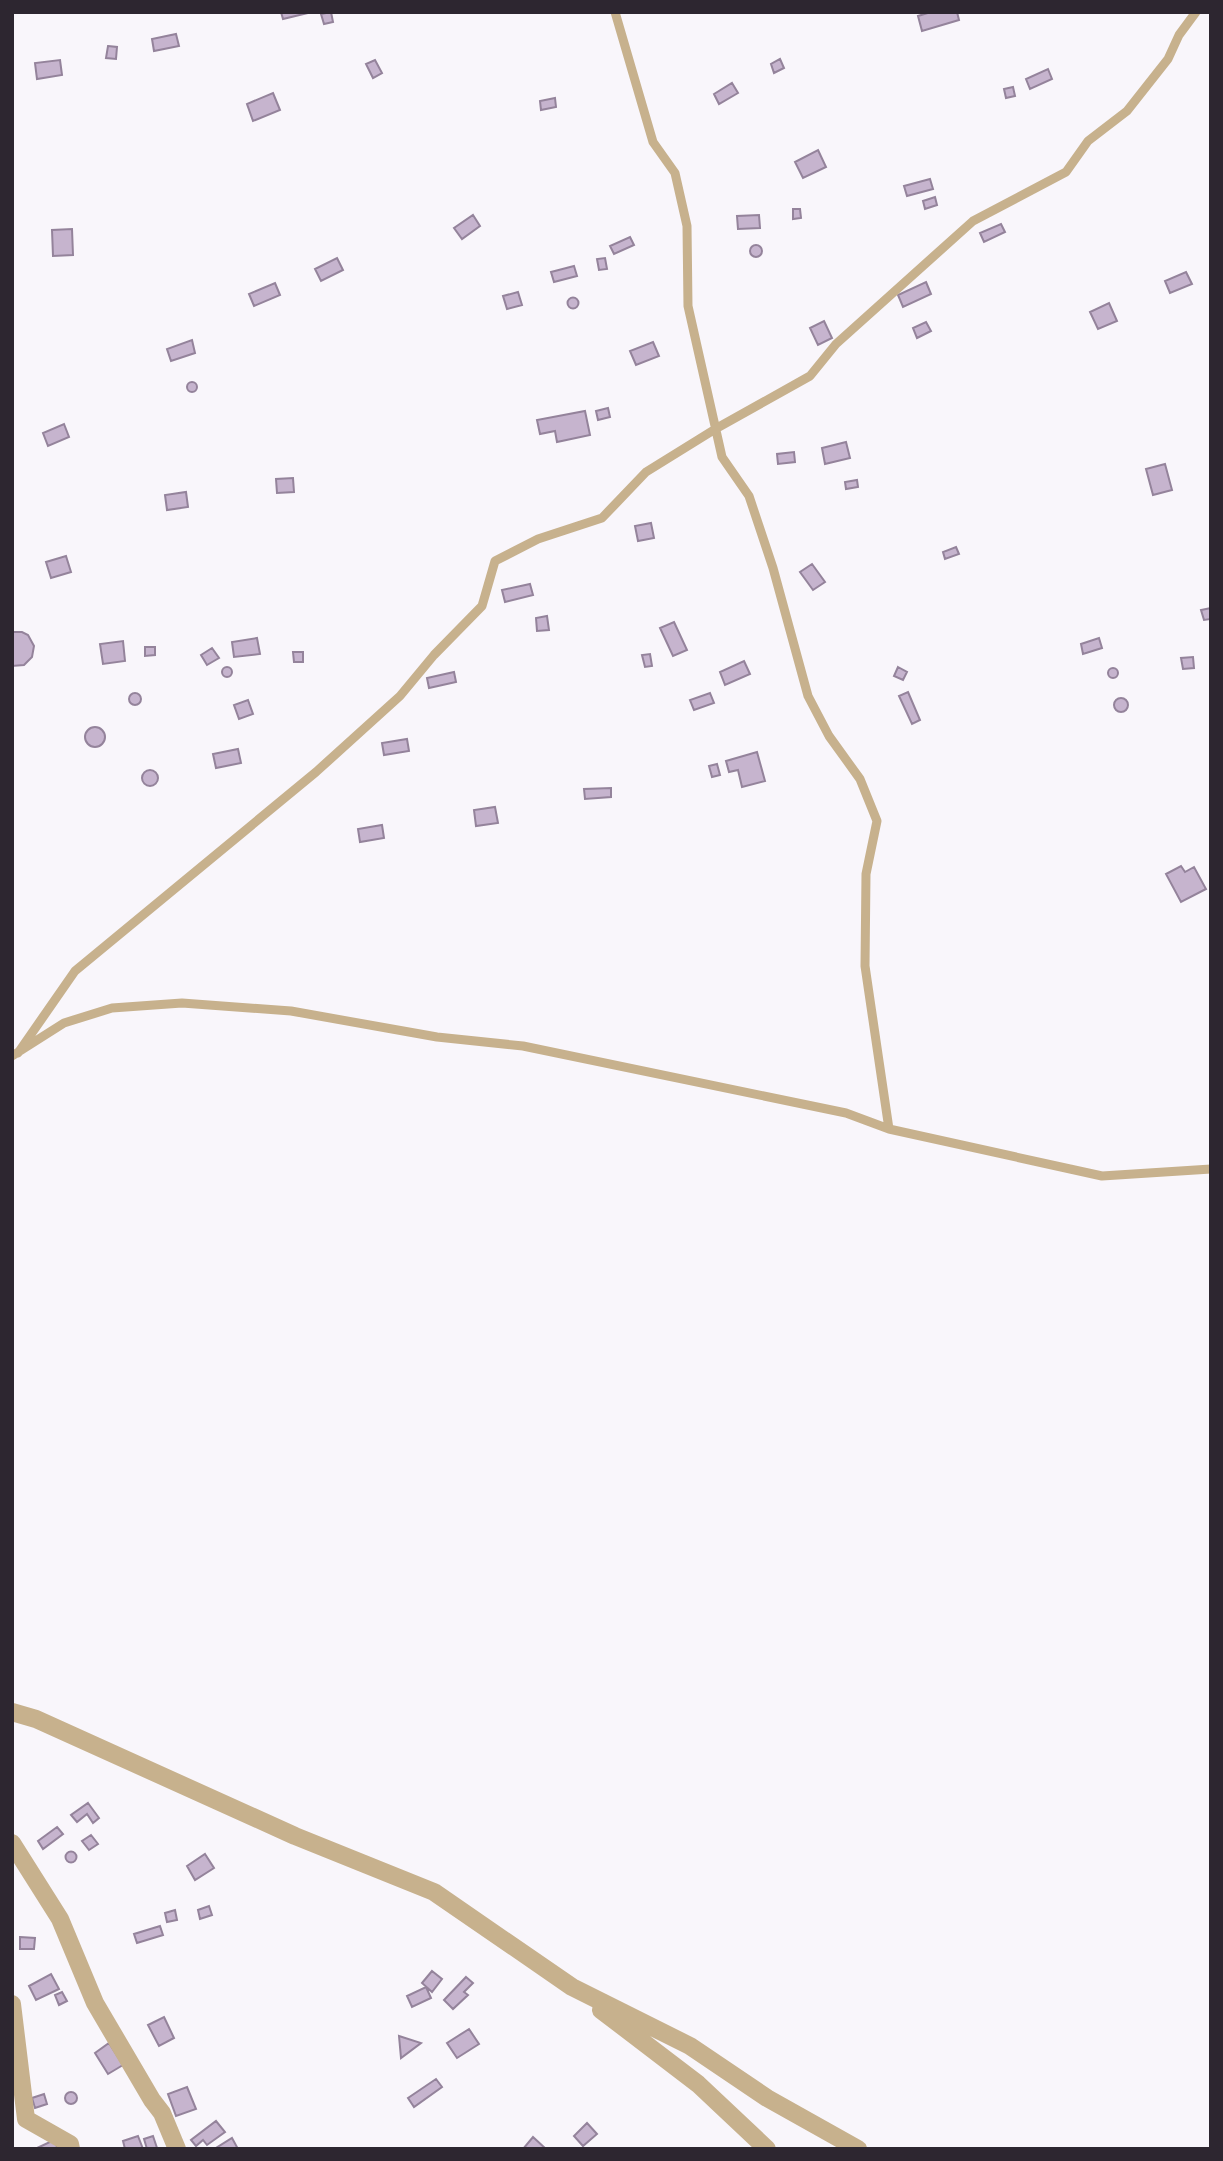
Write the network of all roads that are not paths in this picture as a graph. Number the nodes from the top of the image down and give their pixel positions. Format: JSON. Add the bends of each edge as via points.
{"nodes":[{"id":1,"x":614,"y":12,"type":"edge"},
{"id":2,"x":1196,"y":12,"type":"edge"},
{"id":3,"x":717,"y":428,"type":"junction"},
{"id":4,"x":15,"y":1054,"type":"edge"},
{"id":5,"x":888,"y":1129,"type":"junction"},
{"id":6,"x":1211,"y":1169,"type":"edge"},
{"id":7,"x":12,"y":1712,"type":"edge"},
{"id":8,"x":12,"y":1843,"type":"edge"},
{"id":9,"x":572,"y":1987,"type":"junction"},
{"id":10,"x":12,"y":2004,"type":"edge"},
{"id":11,"x":71,"y":2149,"type":"edge"},
{"id":12,"x":177,"y":2149,"type":"edge"},
{"id":13,"x":767,"y":2149,"type":"edge"},
{"id":14,"x":858,"y":2149,"type":"edge"}],
"edges":[{"from":1,"to":3,"type":"lane","via":[[653,142],[675,173],[687,226],[688,306]]},
{"from":2,"to":3,"type":"lane","via":[[1168,59],[1127,111],[1088,141],[1066,172],[973,221],[836,344],[810,376]]},
{"from":3,"to":4,"type":"lane","via":[[646,472],[602,518],[538,539],[495,561],[482,606],[400,696],[316,772],[75,971]]},
{"from":3,"to":5,"type":"lane","via":[[722,457],[749,496],[808,696],[860,779],[877,821],[866,874],[865,966]]},
{"from":4,"to":5,"type":"lane","via":[[64,1023],[112,1008],[182,1003],[291,1011],[437,1037],[523,1046],[846,1113]]},
{"from":5,"to":6,"type":"lane","via":[[1102,1175]]},
{"from":7,"to":9,"type":"street","via":[[434,1892]]},
{"from":8,"to":12,"type":"street","via":[[60,1919],[95,2003],[162,2113]]},
{"from":9,"to":13,"type":"street","via":[[698,2084]]},
{"from":9,"to":14,"type":"street","via":[[690,2046],[767,2098]]},
{"from":10,"to":11,"type":"street","via":[[26,2119],[70,2144]]}]}
